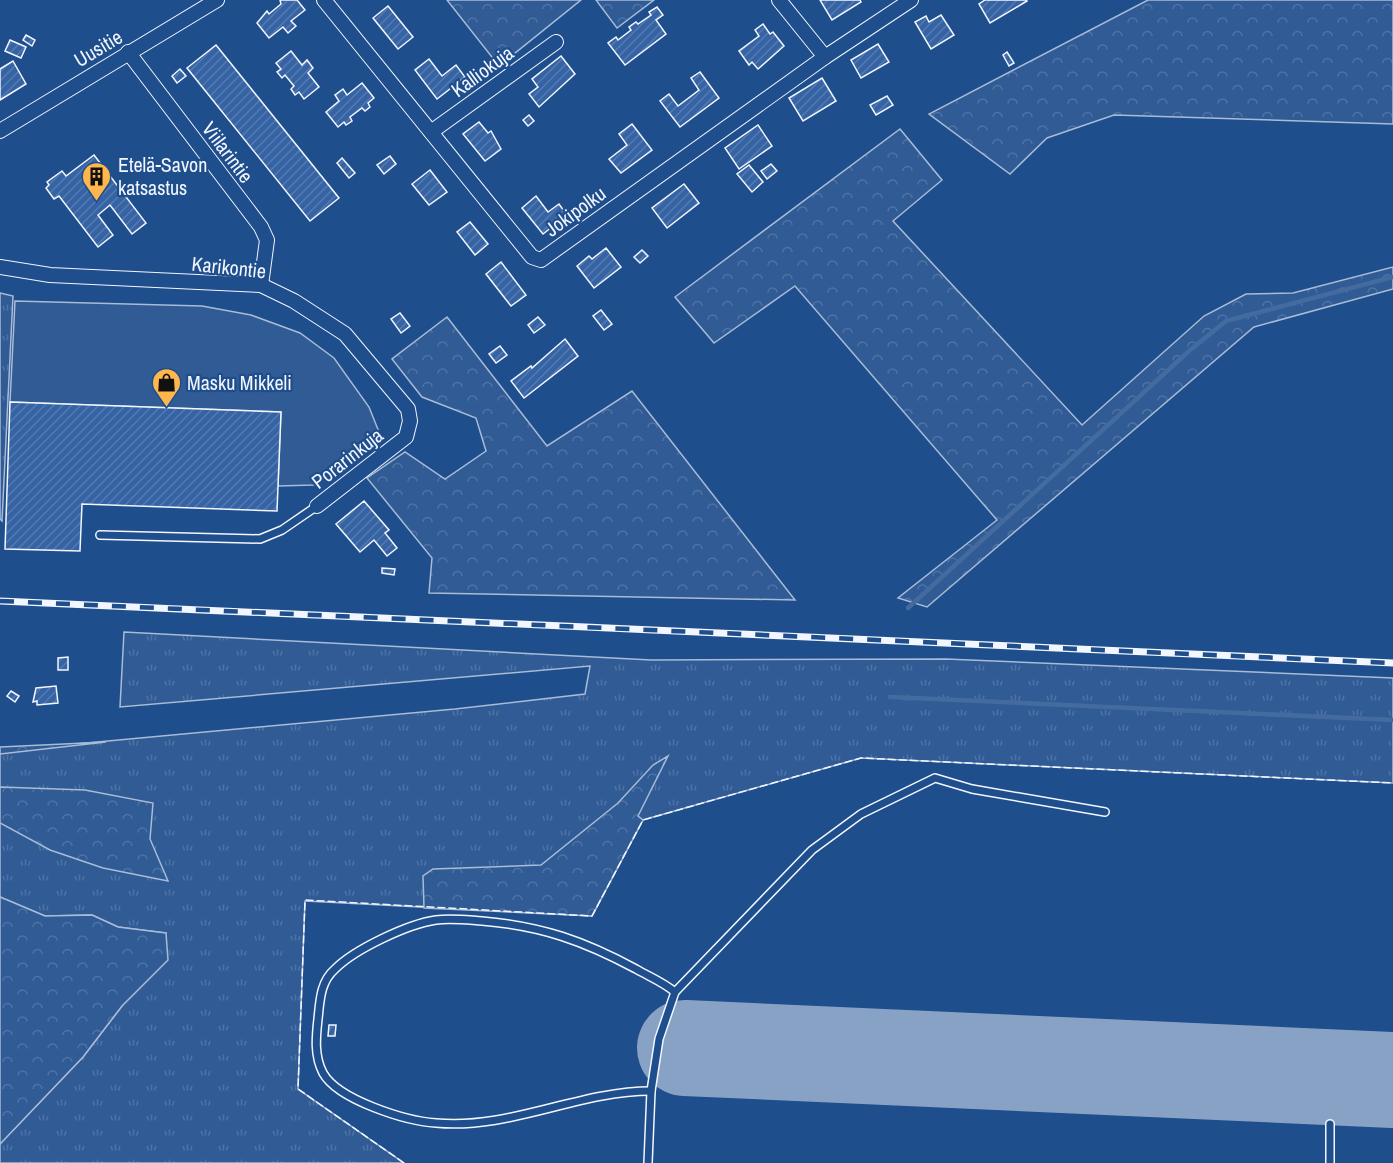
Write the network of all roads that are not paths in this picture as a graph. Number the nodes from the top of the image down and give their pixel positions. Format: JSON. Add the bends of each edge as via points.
{"nodes":[{"id":1,"x":217,"y":0,"type":"edge"},
{"id":2,"x":324,"y":0,"type":"edge"},
{"id":3,"x":779,"y":0,"type":"edge"},
{"id":4,"x":911,"y":0,"type":"edge"},
{"id":5,"x":556,"y":42,"type":"dead end"},
{"id":6,"x":128,"y":52,"type":"junction"},
{"id":7,"x":825,"y":57,"type":"junction"},
{"id":8,"x":0,"y":131,"type":"edge"},
{"id":9,"x":430,"y":132,"type":"junction"},
{"id":10,"x":0,"y":267,"type":"edge"},
{"id":11,"x":261,"y":285,"type":"junction"},
{"id":12,"x":408,"y":409,"type":"joint"},
{"id":13,"x":317,"y":506,"type":"joint"},
{"id":14,"x":100,"y":535,"type":"dead end"},
{"id":15,"x":1105,"y":812,"type":"dead end"},
{"id":16,"x":675,"y":992,"type":"junction"},
{"id":17,"x":651,"y":1091,"type":"junction"},
{"id":18,"x":1330,"y":1124,"type":"dead end"},
{"id":19,"x":648,"y":1163,"type":"edge"},
{"id":20,"x":1330,"y":1163,"type":"edge"}],
"edges":[{"from":1,"to":6,"type":"street","name":"Uusitie"},
{"from":2,"to":9,"type":"street","name":"Jokipolku"},
{"from":3,"to":7,"type":"street"},
{"from":4,"to":7,"type":"street","name":"Jokipolku"},
{"from":5,"to":9,"type":"street","name":"Kalliokuja"},
{"from":6,"to":8,"type":"street","name":"Uusitie"},
{"from":6,"to":11,"type":"street","name":"Viilarintie","via":[[261,227],[267,240]]},
{"from":7,"to":9,"type":"street","name":"Jokipolku","via":[[541,260],[532,257]]},
{"from":10,"to":11,"type":"street","name":"Karikontie","via":[[50,275]]},
{"from":11,"to":12,"type":"street","name":"Karikontie","via":[[345,334]]},
{"from":12,"to":13,"type":"street","name":"Porarinkuja","via":[[406,437]]},
{"from":13,"to":14,"type":"lane","via":[[260,539]]},
{"from":15,"to":16,"type":"lane","via":[[972,789],[935,778],[861,814],[812,850]]},
{"from":16,"to":17,"type":"lane","via":[[659,1039]]},
{"from":16,"to":17,"type":"lane","via":[[662,981],[576,939],[549,930],[460,919],[425,922],[346,960],[324,982],[320,995],[316,1043],[322,1072],[340,1090],[402,1117],[435,1124],[492,1123],[602,1095]]},
{"from":17,"to":19,"type":"lane"},
{"from":18,"to":20,"type":"lane"}]}
